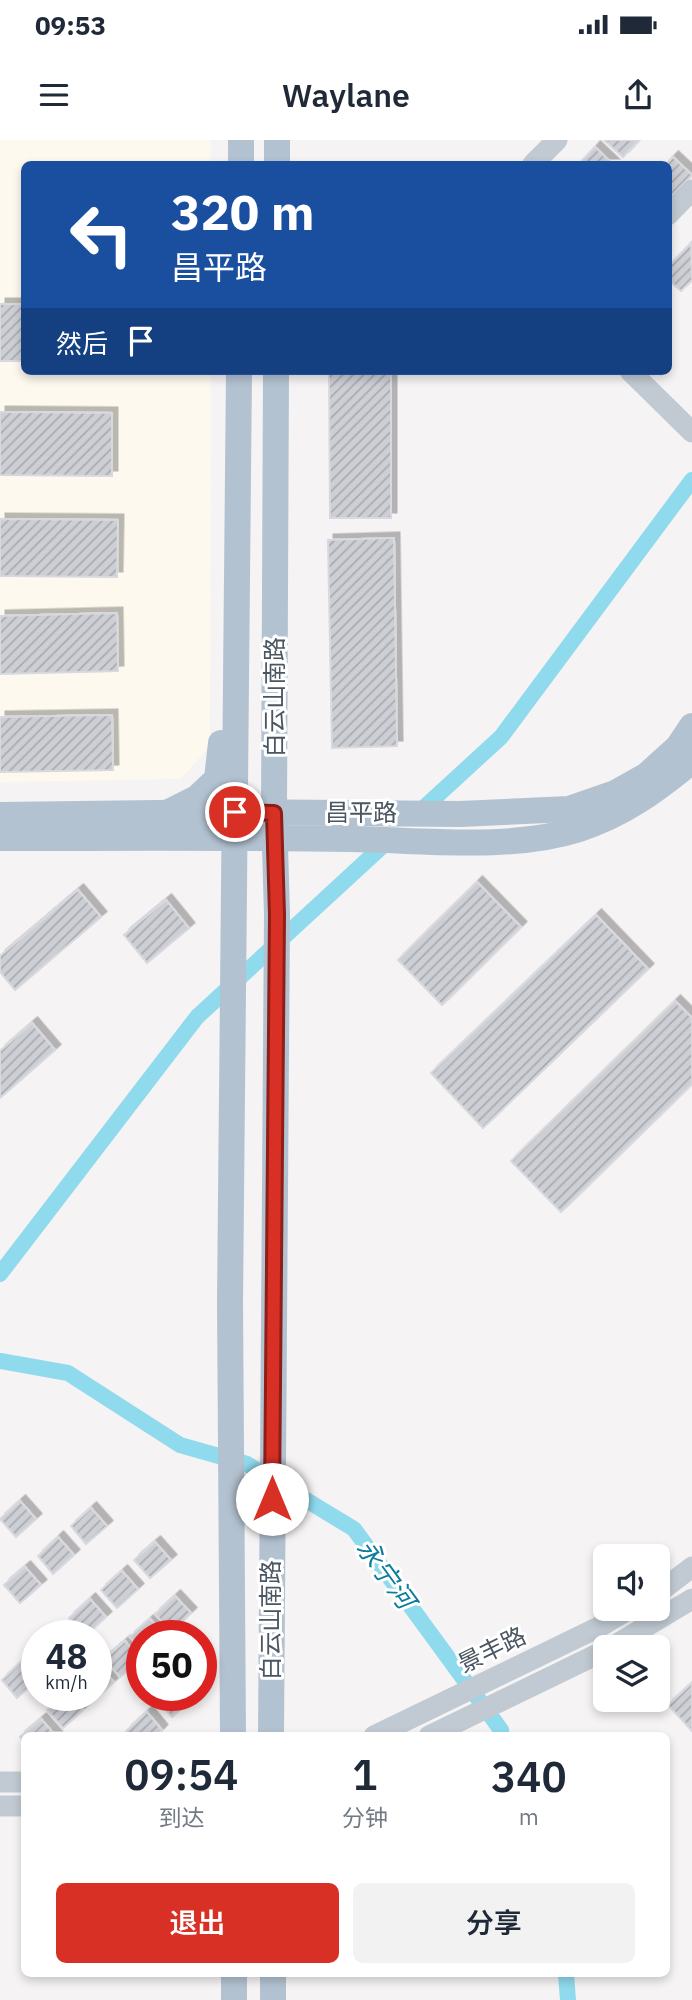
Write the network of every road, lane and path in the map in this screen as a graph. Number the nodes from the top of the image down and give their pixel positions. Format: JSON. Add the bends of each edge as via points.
{"nodes":[{"id":1,"x":242,"y":140,"type":"edge"},
{"id":2,"x":277,"y":140,"type":"edge"},
{"id":3,"x":557,"y":140,"type":"edge"},
{"id":4,"x":241,"y":161,"type":"edge"},
{"id":5,"x":277,"y":161,"type":"edge"},
{"id":6,"x":536,"y":161,"type":"edge"},
{"id":7,"x":692,"y":190,"type":"edge"},
{"id":8,"x":672,"y":211,"type":"edge"},
{"id":9,"x":239,"y":375,"type":"edge"},
{"id":10,"x":276,"y":375,"type":"edge"},
{"id":11,"x":634,"y":375,"type":"edge"},
{"id":12,"x":692,"y":432,"type":"edge"},
{"id":13,"x":237,"y":611,"type":"junction"},
{"id":14,"x":692,"y":726,"type":"edge"},
{"id":15,"x":692,"y":761,"type":"edge"},
{"id":16,"x":167,"y":813,"type":"junction"},
{"id":17,"x":0,"y":815,"type":"edge"},
{"id":18,"x":235,"y":825,"type":"junction"},
{"id":19,"x":274,"y":825,"type":"junction"},
{"id":20,"x":0,"y":838,"type":"edge"},
{"id":21,"x":692,"y":1567,"type":"edge"},
{"id":22,"x":670,"y":1584,"type":"edge"},
{"id":23,"x":692,"y":1599,"type":"edge"},
{"id":24,"x":609,"y":1621,"type":"edge"},
{"id":25,"x":632,"y":1635,"type":"edge"},
{"id":26,"x":593,"y":1657,"type":"edge"},
{"id":27,"x":233,"y":1732,"type":"edge"},
{"id":28,"x":271,"y":1732,"type":"edge"},
{"id":29,"x":382,"y":1732,"type":"edge"},
{"id":30,"x":438,"y":1732,"type":"edge"},
{"id":31,"x":0,"y":1782,"type":"edge"},
{"id":32,"x":21,"y":1782,"type":"edge"},
{"id":33,"x":0,"y":1806,"type":"edge"},
{"id":34,"x":21,"y":1806,"type":"edge"},
{"id":35,"x":234,"y":1977,"type":"edge"},
{"id":36,"x":273,"y":1977,"type":"edge"},
{"id":37,"x":234,"y":2000,"type":"edge"},
{"id":38,"x":273,"y":2000,"type":"edge"}],
"edges":[{"from":1,"to":4,"type":"main road"},
{"from":2,"to":5,"type":"main road"},
{"from":3,"to":6,"type":"street"},
{"from":7,"to":8,"type":"street"},
{"from":9,"to":13,"type":"main road","name":"白云山南路"},
{"from":10,"to":19,"type":"main road","name":"白云山南路"},
{"from":11,"to":12,"type":"street"},
{"from":13,"to":16,"type":"main road","via":[[223,650],[217,779],[197,798]]},
{"from":13,"to":18,"type":"main road","name":"白云山南路"},
{"from":14,"to":19,"type":"main road","name":"昌平路","via":[[678,747],[647,775],[615,793],[569,809],[385,813]]},
{"from":15,"to":19,"type":"main road","name":"昌平路","via":[[621,813],[578,830],[525,839],[433,843],[361,839]]},
{"from":16,"to":17,"type":"main road","name":"昌平路"},
{"from":16,"to":18,"type":"main road","name":"昌平路"},
{"from":18,"to":19,"type":"main road","name":"昌平路"},
{"from":18,"to":20,"type":"main road","name":"昌平路"},
{"from":18,"to":27,"type":"main road","name":"白云山南路"},
{"from":19,"to":28,"type":"main road","name":"白云山南路"},
{"from":21,"to":22,"type":"street"},
{"from":23,"to":25,"type":"street"},
{"from":24,"to":29,"type":"street","name":"景丰路"},
{"from":26,"to":30,"type":"street"},
{"from":31,"to":32,"type":"street"},
{"from":33,"to":34,"type":"street"},
{"from":35,"to":37,"type":"main road"},
{"from":36,"to":38,"type":"main road"}]}
